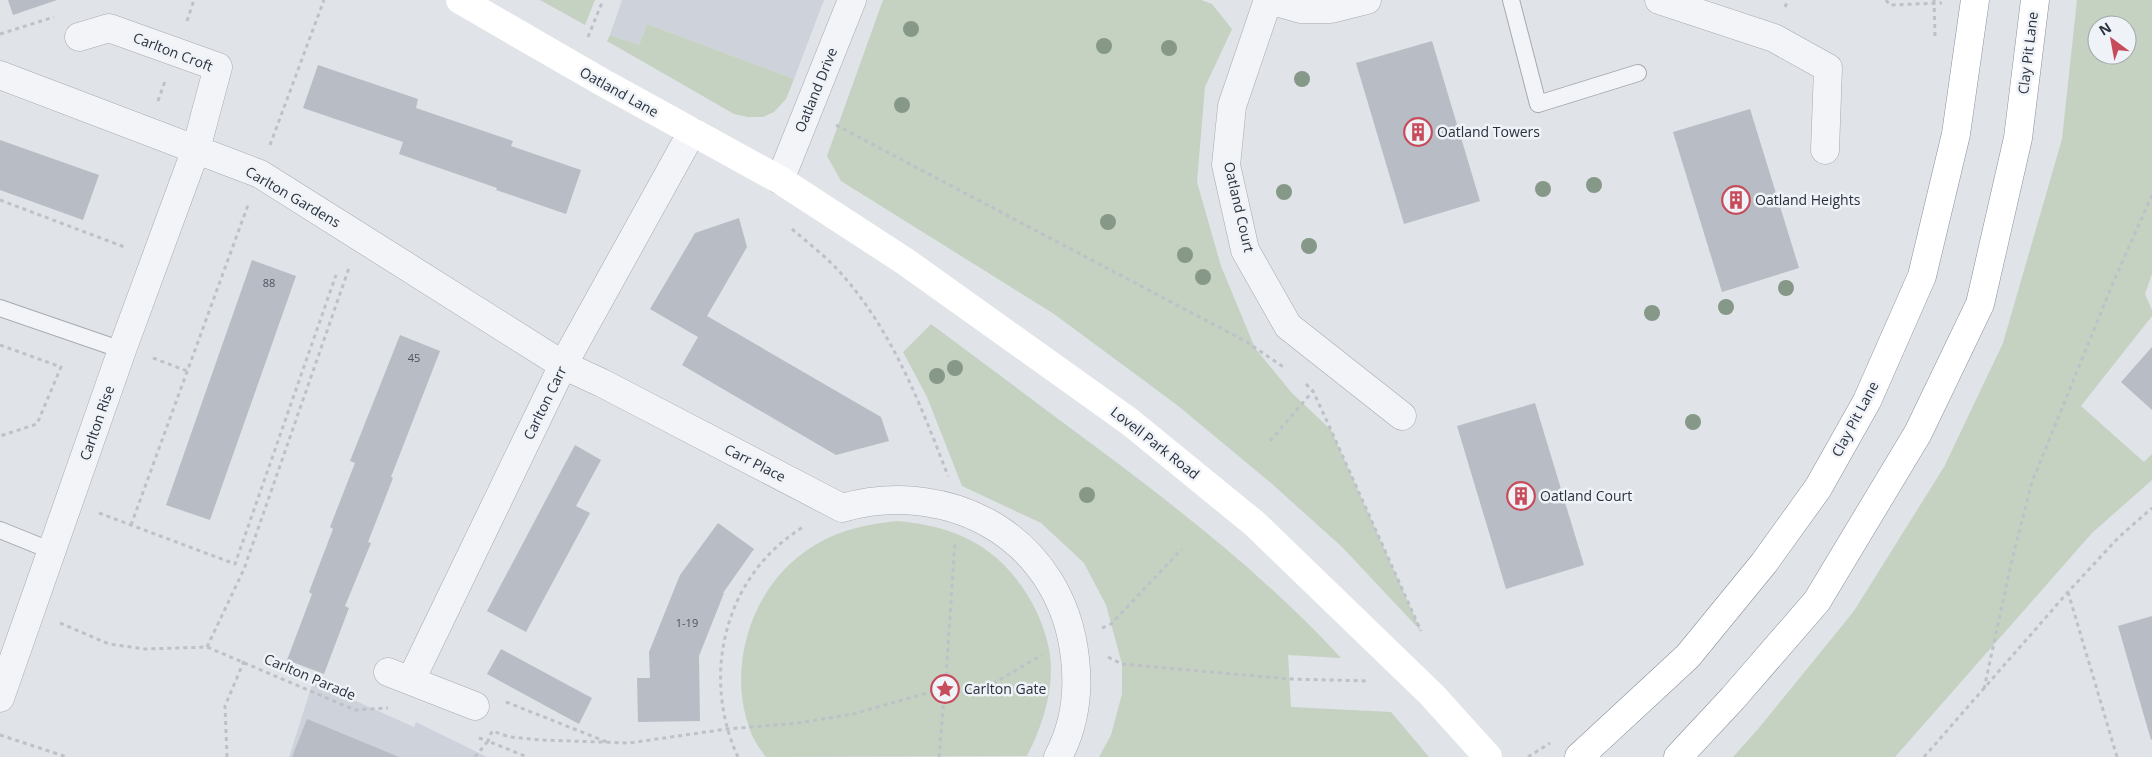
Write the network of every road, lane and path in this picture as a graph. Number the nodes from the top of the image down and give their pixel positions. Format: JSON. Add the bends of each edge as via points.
{"nodes":[{"id":1,"x":324,"y":0,"type":"edge"},
{"id":2,"x":460,"y":0,"type":"edge"},
{"id":3,"x":602,"y":0,"type":"edge"},
{"id":4,"x":852,"y":0,"type":"edge"},
{"id":5,"x":1268,"y":0,"type":"edge"},
{"id":6,"x":1368,"y":0,"type":"edge"},
{"id":7,"x":1511,"y":0,"type":"edge"},
{"id":8,"x":1659,"y":0,"type":"edge"},
{"id":9,"x":1886,"y":0,"type":"edge"},
{"id":10,"x":2035,"y":0,"type":"edge"},
{"id":11,"x":1975,"y":1,"type":"edge"},
{"id":12,"x":1934,"y":2,"type":"edge"},
{"id":13,"x":0,"y":34,"type":"edge"},
{"id":14,"x":79,"y":37,"type":"joint"},
{"id":15,"x":588,"y":37,"type":"dead end"},
{"id":16,"x":1935,"y":44,"type":"dead end"},
{"id":17,"x":1638,"y":73,"type":"dead end"},
{"id":18,"x":0,"y":74,"type":"edge"},
{"id":19,"x":833,"y":124,"type":"dead end"},
{"id":20,"x":692,"y":132,"type":"junction"},
{"id":21,"x":196,"y":149,"type":"junction"},
{"id":22,"x":1825,"y":150,"type":"dead end"},
{"id":23,"x":260,"y":174,"type":"junction"},
{"id":24,"x":780,"y":180,"type":"junction"},
{"id":25,"x":2152,"y":195,"type":"edge"},
{"id":26,"x":0,"y":200,"type":"edge"},
{"id":27,"x":790,"y":226,"type":"dead end"},
{"id":28,"x":360,"y":237,"type":"junction"},
{"id":29,"x":155,"y":259,"type":"junction"},
{"id":30,"x":336,"y":275,"type":"dead end"},
{"id":31,"x":0,"y":308,"type":"edge"},
{"id":32,"x":0,"y":345,"type":"edge"},
{"id":33,"x":122,"y":350,"type":"junction"},
{"id":34,"x":152,"y":358,"type":"dead end"},
{"id":35,"x":1335,"y":363,"type":"junction"},
{"id":36,"x":563,"y":365,"type":"junction"},
{"id":37,"x":187,"y":370,"type":"junction"},
{"id":38,"x":1292,"y":372,"type":"dead end"},
{"id":39,"x":1306,"y":384,"type":"dead end"},
{"id":40,"x":1312,"y":391,"type":"junction"},
{"id":41,"x":1402,"y":416,"type":"dead end"},
{"id":42,"x":0,"y":436,"type":"edge"},
{"id":43,"x":1270,"y":441,"type":"dead end"},
{"id":44,"x":69,"y":503,"type":"junction"},
{"id":45,"x":842,"y":508,"type":"junction"},
{"id":46,"x":2152,"y":508,"type":"edge"},
{"id":47,"x":959,"y":509,"type":"junction"},
{"id":48,"x":131,"y":525,"type":"junction"},
{"id":49,"x":0,"y":530,"type":"edge"},
{"id":50,"x":1182,"y":548,"type":"dead end"},
{"id":51,"x":52,"y":551,"type":"junction"},
{"id":52,"x":2068,"y":592,"type":"junction"},
{"id":53,"x":30,"y":611,"type":"junction"},
{"id":54,"x":1421,"y":632,"type":"dead end"},
{"id":55,"x":1073,"y":641,"type":"junction"},
{"id":56,"x":207,"y":646,"type":"junction"},
{"id":57,"x":244,"y":661,"type":"junction"},
{"id":58,"x":946,"y":676,"type":"junction"},
{"id":59,"x":1376,"y":681,"type":"dead end"},
{"id":60,"x":955,"y":686,"type":"junction"},
{"id":61,"x":1984,"y":689,"type":"junction"},
{"id":62,"x":934,"y":691,"type":"junction"},
{"id":63,"x":0,"y":698,"type":"edge"},
{"id":64,"x":944,"y":698,"type":"junction"},
{"id":65,"x":475,"y":706,"type":"joint"},
{"id":66,"x":391,"y":708,"type":"dead end"},
{"id":67,"x":727,"y":729,"type":"junction"},
{"id":68,"x":0,"y":735,"type":"edge"},
{"id":69,"x":470,"y":735,"type":"dead end"},
{"id":70,"x":1557,"y":738,"type":"dead end"},
{"id":71,"x":488,"y":741,"type":"junction"},
{"id":72,"x":610,"y":744,"type":"junction"},
{"id":73,"x":67,"y":757,"type":"edge"},
{"id":74,"x":227,"y":757,"type":"edge"},
{"id":75,"x":475,"y":757,"type":"edge"},
{"id":76,"x":527,"y":757,"type":"edge"},
{"id":77,"x":738,"y":757,"type":"edge"},
{"id":78,"x":939,"y":757,"type":"edge"},
{"id":79,"x":1058,"y":757,"type":"edge"},
{"id":80,"x":1488,"y":757,"type":"edge"},
{"id":81,"x":1528,"y":757,"type":"edge"},
{"id":82,"x":1579,"y":757,"type":"edge"},
{"id":83,"x":1678,"y":757,"type":"edge"},
{"id":84,"x":1924,"y":757,"type":"edge"},
{"id":85,"x":2117,"y":757,"type":"edge"}],
"edges":[{"from":1,"to":23,"type":"path"},
{"from":2,"to":20,"type":"main road","name":"Oatland Lane"},
{"from":3,"to":15,"type":"path"},
{"from":4,"to":24,"type":"street","name":"Oatland Drive"},
{"from":5,"to":6,"type":"street","via":[[1301,9],[1331,9]]},
{"from":5,"to":35,"type":"street","name":"Oatland Court","via":[[1232,106],[1226,165],[1245,250],[1288,326]]},
{"from":7,"to":17,"type":"lane","via":[[1538,104]]},
{"from":8,"to":22,"type":"street","via":[[1774,38],[1828,68]]},
{"from":9,"to":12,"type":"path","via":[[1890,5]]},
{"from":10,"to":83,"type":"main road","name":"Clay Pit Lane","via":[[2018,138],[1980,304],[1918,433],[1817,600]]},
{"from":11,"to":12,"type":"path"},
{"from":11,"to":82,"type":"main road","name":"Clay Pit Lane","via":[[1956,134],[1922,276],[1867,401],[1818,488],[1764,564],[1688,656]]},
{"from":12,"to":16,"type":"path"},
{"from":13,"to":14,"type":"path","via":[[62,14]]},
{"from":14,"to":21,"type":"street","name":"Carlton Croft","via":[[108,28],[218,68]]},
{"from":18,"to":21,"type":"street","name":"Carlton Gardens"},
{"from":19,"to":38,"type":"path","via":[[1244,341]]},
{"from":20,"to":24,"type":"main road","name":"Oatland Lane"},
{"from":20,"to":36,"type":"street","name":"Carlton Carr"},
{"from":21,"to":23,"type":"street","name":"Carlton Gardens"},
{"from":21,"to":29,"type":"street","name":"Carlton Rise"},
{"from":23,"to":28,"type":"street","name":"Carlton Gardens"},
{"from":23,"to":37,"type":"path"},
{"from":24,"to":80,"type":"main road","name":"Lovell Park Road","via":[[906,262],[1130,422],[1256,524],[1432,695]]},
{"from":25,"to":61,"type":"path","via":[[2032,482]]},
{"from":26,"to":29,"type":"path"},
{"from":27,"to":47,"type":"path","via":[[837,269],[875,317],[917,395]]},
{"from":28,"to":36,"type":"street","name":"Carlton Gardens"},
{"from":28,"to":56,"type":"path","via":[[244,569]]},
{"from":29,"to":33,"type":"street","name":"Carlton Rise"},
{"from":30,"to":48,"type":"path","via":[[235,564]]},
{"from":31,"to":33,"type":"lane"},
{"from":32,"to":42,"type":"path","via":[[61,367],[37,424]]},
{"from":33,"to":44,"type":"street","name":"Carlton Rise"},
{"from":34,"to":37,"type":"path"},
{"from":35,"to":40,"type":"path"},
{"from":35,"to":41,"type":"street","name":"Oatland Court"},
{"from":36,"to":45,"type":"street","name":"Carr Place"},
{"from":36,"to":65,"type":"street","name":"Carlton Carr","via":[[399,676]]},
{"from":37,"to":48,"type":"path"},
{"from":39,"to":40,"type":"path"},
{"from":40,"to":43,"type":"path"},
{"from":40,"to":54,"type":"path"},
{"from":44,"to":48,"type":"path"},
{"from":44,"to":51,"type":"street","name":"Carlton Rise"},
{"from":45,"to":47,"type":"street","via":[[861,502],[902,499]]},
{"from":45,"to":67,"type":"path","via":[[796,531],[778,546],[762,562],[737,600],[729,620],[720,664]]},
{"from":46,"to":52,"type":"path","via":[[2119,537]]},
{"from":47,"to":55,"type":"street","via":[[1004,533],[1039,567],[1062,604]]},
{"from":47,"to":58,"type":"path"},
{"from":49,"to":51,"type":"lane"},
{"from":50,"to":55,"type":"path","via":[[1111,624]]},
{"from":51,"to":53,"type":"street","name":"Carlton Rise"},
{"from":52,"to":61,"type":"path"},
{"from":52,"to":85,"type":"path"},
{"from":53,"to":56,"type":"path","name":"Carlton Parade","via":[[108,644],[145,649]]},
{"from":53,"to":63,"type":"street","name":"Carlton Rise"},
{"from":55,"to":59,"type":"path","via":[[1122,664],[1289,679]]},
{"from":55,"to":60,"type":"path","via":[[1049,650],[987,687],[971,691]]},
{"from":55,"to":79,"type":"street","via":[[1076,698]]},
{"from":56,"to":57,"type":"path","name":"Carlton Parade"},
{"from":57,"to":66,"type":"path","name":"Carlton Parade","via":[[355,710]]},
{"from":57,"to":74,"type":"path","via":[[225,706]]},
{"from":58,"to":60,"type":"path"},
{"from":58,"to":62,"type":"path","via":[[934,682]]},
{"from":60,"to":64,"type":"path","via":[[951,695]]},
{"from":61,"to":84,"type":"path"},
{"from":62,"to":64,"type":"path"},
{"from":62,"to":67,"type":"path","via":[[852,714],[798,723]]},
{"from":64,"to":78,"type":"path"},
{"from":65,"to":72,"type":"path","via":[[483,693]]},
{"from":67,"to":72,"type":"path"},
{"from":67,"to":77,"type":"path"},
{"from":68,"to":73,"type":"path"},
{"from":69,"to":71,"type":"path"},
{"from":70,"to":81,"type":"path"},
{"from":71,"to":72,"type":"path","via":[[492,731],[510,737]]},
{"from":71,"to":75,"type":"path"},
{"from":71,"to":76,"type":"path"}]}
